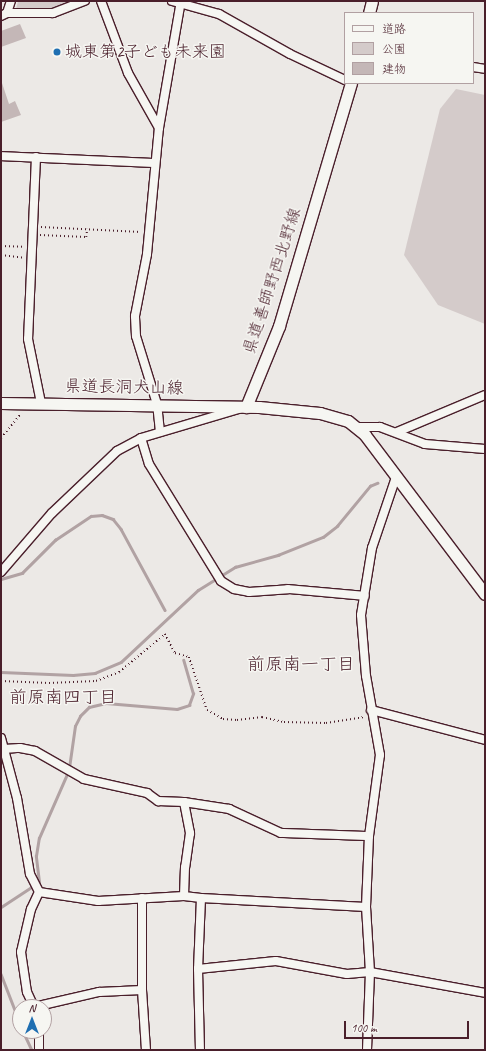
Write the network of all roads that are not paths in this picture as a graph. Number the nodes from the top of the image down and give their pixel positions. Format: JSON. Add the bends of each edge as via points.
{"nodes":[{"id":1,"x":11,"y":1,"type":"edge"},
{"id":2,"x":84,"y":1,"type":"edge"},
{"id":3,"x":101,"y":1,"type":"edge"},
{"id":4,"x":172,"y":1,"type":"edge"},
{"id":5,"x":372,"y":1,"type":"edge"},
{"id":6,"x":181,"y":2,"type":"edge"},
{"id":7,"x":369,"y":12,"type":"edge"},
{"id":8,"x":4,"y":14,"type":"edge"},
{"id":9,"x":474,"y":67,"type":"edge"},
{"id":10,"x":485,"y":68,"type":"edge"},
{"id":11,"x":344,"y":80,"type":"edge"},
{"id":12,"x":351,"y":84,"type":"edge"},
{"id":13,"x":159,"y":128,"type":"junction"},
{"id":14,"x":1,"y":156,"type":"edge"},
{"id":15,"x":36,"y":157,"type":"junction"},
{"id":16,"x":155,"y":163,"type":"junction"},
{"id":17,"x":485,"y":395,"type":"edge"},
{"id":18,"x":1,"y":402,"type":"edge"},
{"id":19,"x":42,"y":403,"type":"junction"},
{"id":20,"x":157,"y":404,"type":"junction"},
{"id":21,"x":246,"y":407,"type":"junction"},
{"id":22,"x":356,"y":427,"type":"junction"},
{"id":23,"x":160,"y":432,"type":"junction"},
{"id":24,"x":397,"y":432,"type":"junction"},
{"id":25,"x":141,"y":438,"type":"junction"},
{"id":26,"x":485,"y":449,"type":"edge"},
{"id":27,"x":395,"y":475,"type":"junction"},
{"id":28,"x":1,"y":572,"type":"edge"},
{"id":29,"x":485,"y":594,"type":"edge"},
{"id":30,"x":365,"y":596,"type":"junction"},
{"id":31,"x":372,"y":713,"type":"junction"},
{"id":32,"x":1,"y":738,"type":"edge"},
{"id":33,"x":485,"y":740,"type":"edge"},
{"id":34,"x":4,"y":749,"type":"junction"},
{"id":35,"x":184,"y":802,"type":"junction"},
{"id":36,"x":369,"y":836,"type":"junction"},
{"id":37,"x":39,"y":892,"type":"junction"},
{"id":38,"x":184,"y":896,"type":"junction"},
{"id":39,"x":142,"y":898,"type":"junction"},
{"id":40,"x":200,"y":898,"type":"junction"},
{"id":41,"x":366,"y":907,"type":"junction"},
{"id":42,"x":198,"y":969,"type":"junction"},
{"id":43,"x":370,"y":972,"type":"junction"},
{"id":44,"x":142,"y":990,"type":"junction"},
{"id":45,"x":485,"y":993,"type":"edge"},
{"id":46,"x":30,"y":999,"type":"edge"},
{"id":47,"x":52,"y":1003,"type":"edge"},
{"id":48,"x":39,"y":1039,"type":"edge"},
{"id":49,"x":39,"y":1050,"type":"edge"},
{"id":50,"x":146,"y":1050,"type":"edge"},
{"id":51,"x":200,"y":1050,"type":"edge"},
{"id":52,"x":367,"y":1050,"type":"edge"}],
"edges":[{"from":1,"to":8,"type":"street"},
{"from":2,"to":8,"type":"street","via":[[53,13]]},
{"from":3,"to":13,"type":"street","via":[[128,73]]},
{"from":4,"to":6,"type":"street"},
{"from":5,"to":7,"type":"main road"},
{"from":6,"to":11,"type":"street","via":[[219,14],[290,54]]},
{"from":6,"to":13,"type":"street"},
{"from":9,"to":10,"type":"street"},
{"from":12,"to":21,"type":"main road","name":"県道善師野西北野線","via":[[279,326]]},
{"from":13,"to":16,"type":"street"},
{"from":14,"to":15,"type":"street"},
{"from":15,"to":16,"type":"street"},
{"from":15,"to":19,"type":"street","via":[[28,339]]},
{"from":16,"to":20,"type":"street","via":[[149,234],[136,303],[135,326],[139,350]]},
{"from":17,"to":24,"type":"street"},
{"from":18,"to":19,"type":"main road","name":"県道長洞犬山線"},
{"from":19,"to":20,"type":"main road","name":"県道長洞犬山線"},
{"from":20,"to":21,"type":"main road","name":"県道長洞犬山線"},
{"from":20,"to":23,"type":"street"},
{"from":21,"to":22,"type":"main road","via":[[320,413],[337,417]]},
{"from":21,"to":23,"type":"street"},
{"from":22,"to":24,"type":"street","via":[[380,427]]},
{"from":22,"to":27,"type":"main road"},
{"from":23,"to":25,"type":"street"},
{"from":24,"to":26,"type":"street","via":[[425,444]]},
{"from":25,"to":28,"type":"street","via":[[117,450],[101,464],[52,513]]},
{"from":25,"to":30,"type":"street","via":[[149,464],[221,581],[234,589],[249,592],[288,590]]},
{"from":27,"to":29,"type":"main road"},
{"from":27,"to":30,"type":"street","via":[[372,548]]},
{"from":30,"to":31,"type":"street","via":[[361,630]]},
{"from":31,"to":33,"type":"street"},
{"from":31,"to":36,"type":"street","via":[[381,765]]},
{"from":32,"to":34,"type":"street"},
{"from":34,"to":35,"type":"street","via":[[20,748],[35,751],[84,779],[146,793],[158,801]]},
{"from":34,"to":37,"type":"street","via":[[17,798],[30,874]]},
{"from":35,"to":36,"type":"street","via":[[229,809],[282,833]]},
{"from":35,"to":38,"type":"street","via":[[190,833]]},
{"from":36,"to":41,"type":"street"},
{"from":37,"to":39,"type":"street","via":[[98,901]]},
{"from":37,"to":46,"type":"street","via":[[31,909],[21,952]]},
{"from":38,"to":39,"type":"street"},
{"from":38,"to":40,"type":"street"},
{"from":39,"to":44,"type":"street"},
{"from":40,"to":41,"type":"street"},
{"from":40,"to":42,"type":"street"},
{"from":41,"to":43,"type":"street"},
{"from":42,"to":43,"type":"street","via":[[276,961],[348,974]]},
{"from":42,"to":51,"type":"street"},
{"from":43,"to":45,"type":"street"},
{"from":43,"to":52,"type":"street"},
{"from":44,"to":47,"type":"street","via":[[99,992]]},
{"from":44,"to":50,"type":"street"},
{"from":48,"to":49,"type":"street"}]}
